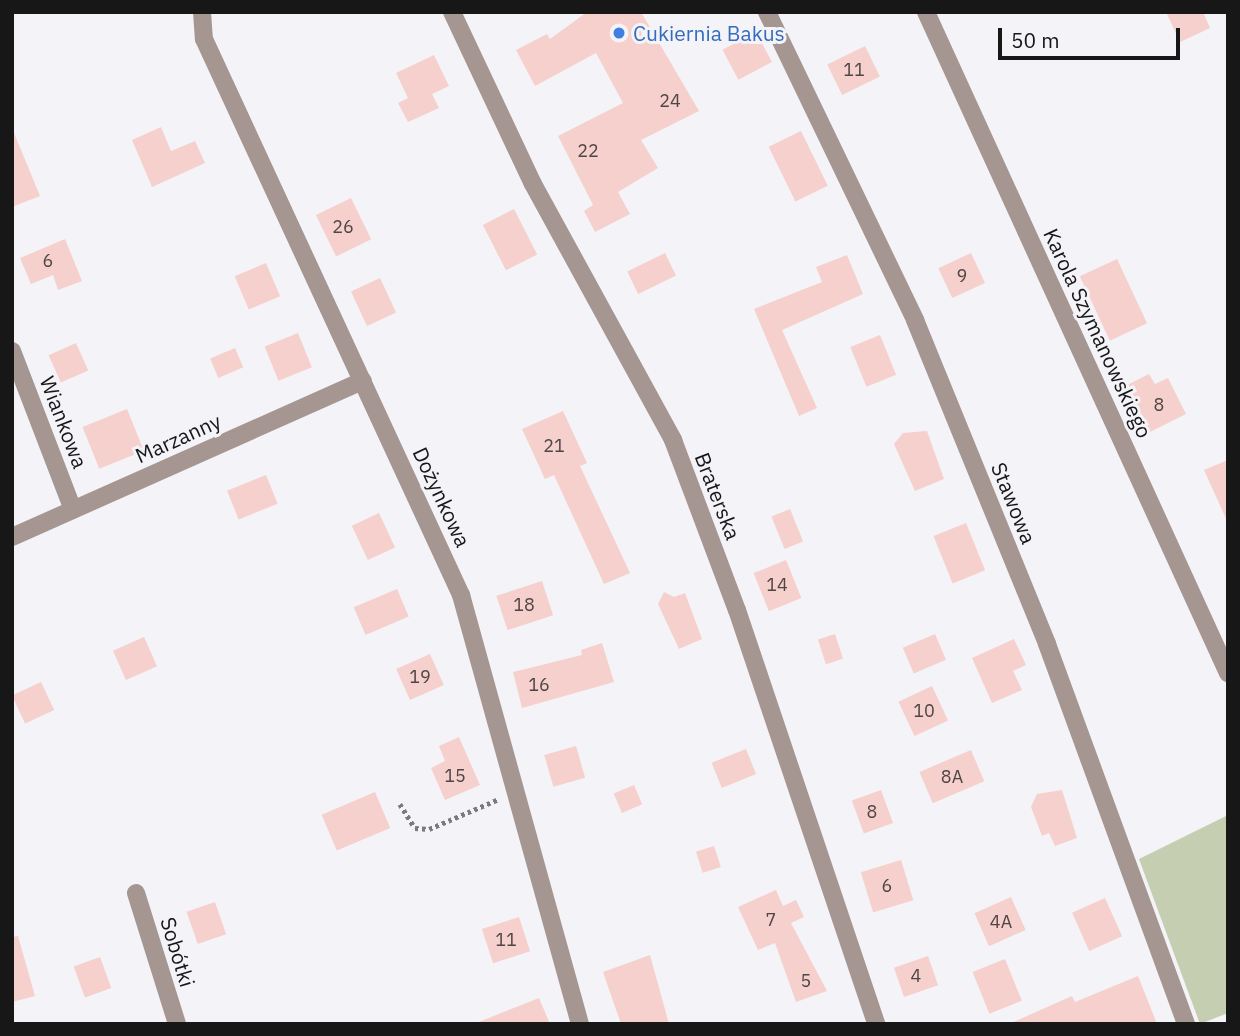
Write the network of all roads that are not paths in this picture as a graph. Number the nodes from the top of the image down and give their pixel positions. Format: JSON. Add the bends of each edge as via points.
{"nodes":[{"id":1,"x":202,"y":12,"type":"edge"},
{"id":2,"x":452,"y":12,"type":"edge"},
{"id":3,"x":767,"y":12,"type":"edge"},
{"id":4,"x":926,"y":12,"type":"edge"},
{"id":5,"x":12,"y":351,"type":"edge"},
{"id":6,"x":363,"y":382,"type":"junction"},
{"id":7,"x":73,"y":510,"type":"junction"},
{"id":8,"x":12,"y":537,"type":"edge"},
{"id":9,"x":1228,"y":673,"type":"edge"},
{"id":10,"x":136,"y":893,"type":"dead end"},
{"id":11,"x":177,"y":1024,"type":"edge"},
{"id":12,"x":580,"y":1024,"type":"edge"},
{"id":13,"x":876,"y":1024,"type":"edge"},
{"id":14,"x":1186,"y":1024,"type":"edge"}],
"edges":[{"from":1,"to":6,"type":"street","name":"Dożynkowa","via":[[204,40]]},
{"from":2,"to":13,"type":"street","name":"Braterska","via":[[533,184],[673,440],[737,610]]},
{"from":3,"to":14,"type":"street","name":"Stawowa","via":[[915,320],[1047,643]]},
{"from":4,"to":9,"type":"street","name":"Karola Szymanowskiego"},
{"from":5,"to":7,"type":"street","name":"Wiankowa"},
{"from":6,"to":7,"type":"street","name":"Marzanny"},
{"from":6,"to":12,"type":"street","name":"Dożynkowa","via":[[461,595]]},
{"from":7,"to":8,"type":"street","name":"Marzanny"},
{"from":10,"to":11,"type":"street","name":"Sobótki"}]}
